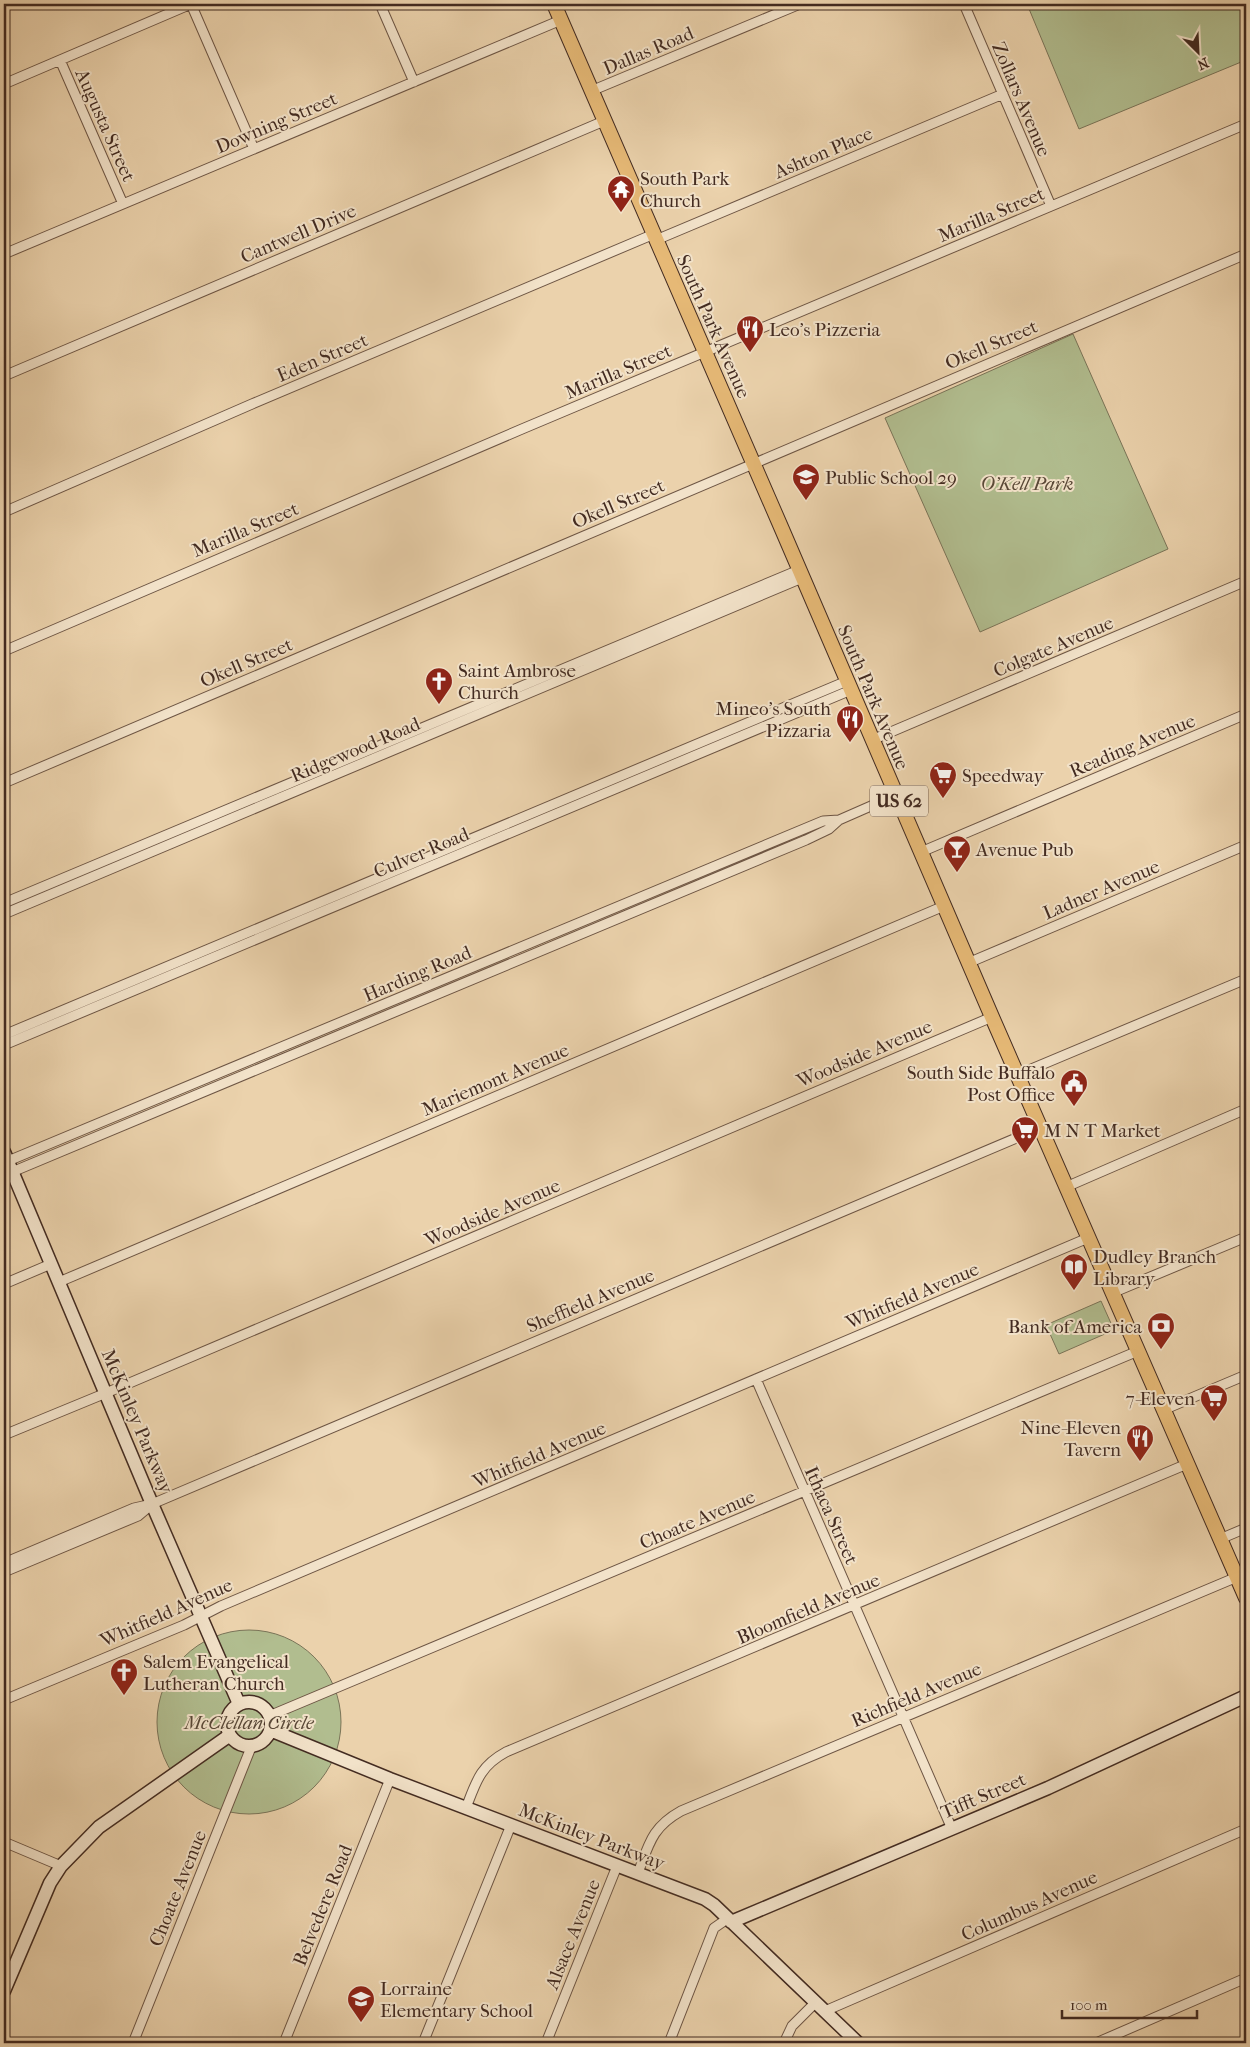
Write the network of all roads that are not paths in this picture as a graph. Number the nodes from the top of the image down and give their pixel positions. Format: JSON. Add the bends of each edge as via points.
{"nodes":[{"id":1,"x":190,"y":4,"type":"edge"},
{"id":2,"x":380,"y":4,"type":"edge"},
{"id":3,"x":554,"y":4,"type":"edge"},
{"id":4,"x":800,"y":4,"type":"edge"},
{"id":5,"x":964,"y":4,"type":"edge"},
{"id":6,"x":561,"y":20,"type":"junction"},
{"id":7,"x":60,"y":60,"type":"junction"},
{"id":8,"x":414,"y":82,"type":"junction"},
{"id":9,"x":4,"y":84,"type":"edge"},
{"id":10,"x":592,"y":91,"type":"junction"},
{"id":11,"x":1003,"y":94,"type":"junction"},
{"id":12,"x":604,"y":120,"type":"junction"},
{"id":13,"x":1246,"y":124,"type":"edge"},
{"id":14,"x":254,"y":149,"type":"junction"},
{"id":15,"x":123,"y":204,"type":"junction"},
{"id":16,"x":1051,"y":206,"type":"junction"},
{"id":17,"x":655,"y":237,"type":"junction"},
{"id":18,"x":4,"y":254,"type":"edge"},
{"id":19,"x":1246,"y":254,"type":"edge"},
{"id":20,"x":704,"y":352,"type":"junction"},
{"id":21,"x":4,"y":376,"type":"edge"},
{"id":22,"x":753,"y":463,"type":"junction"},
{"id":23,"x":4,"y":512,"type":"edge"},
{"id":24,"x":800,"y":574,"type":"junction"},
{"id":25,"x":1246,"y":581,"type":"edge"},
{"id":26,"x":4,"y":651,"type":"edge"},
{"id":27,"x":849,"y":685,"type":"junction"},
{"id":28,"x":1246,"y":714,"type":"edge"},
{"id":29,"x":872,"y":740,"type":"junction"},
{"id":30,"x":4,"y":783,"type":"edge"},
{"id":31,"x":302,"y":783,"type":"junction"},
{"id":32,"x":896,"y":796,"type":"junction"},
{"id":33,"x":839,"y":820,"type":"junction"},
{"id":34,"x":176,"y":831,"type":"junction"},
{"id":35,"x":180,"y":840,"type":"junction"},
{"id":36,"x":1246,"y":845,"type":"edge"},
{"id":37,"x":921,"y":852,"type":"junction"},
{"id":38,"x":686,"y":878,"type":"junction"},
{"id":39,"x":55,"y":882,"type":"junction"},
{"id":40,"x":690,"y":888,"type":"junction"},
{"id":41,"x":59,"y":891,"type":"junction"},
{"id":42,"x":4,"y":903,"type":"edge"},
{"id":43,"x":944,"y":906,"type":"junction"},
{"id":44,"x":4,"y":914,"type":"edge"},
{"id":45,"x":590,"y":918,"type":"junction"},
{"id":46,"x":594,"y":929,"type":"junction"},
{"id":47,"x":498,"y":956,"type":"junction"},
{"id":48,"x":968,"y":963,"type":"junction"},
{"id":49,"x":502,"y":968,"type":"junction"},
{"id":50,"x":1246,"y":979,"type":"edge"},
{"id":51,"x":403,"y":996,"type":"junction"},
{"id":52,"x":408,"y":1008,"type":"junction"},
{"id":53,"x":992,"y":1017,"type":"junction"},
{"id":54,"x":4,"y":1035,"type":"edge"},
{"id":55,"x":307,"y":1037,"type":"junction"},
{"id":56,"x":4,"y":1045,"type":"edge"},
{"id":57,"x":312,"y":1048,"type":"junction"},
{"id":58,"x":1017,"y":1075,"type":"junction"},
{"id":59,"x":214,"y":1076,"type":"junction"},
{"id":60,"x":218,"y":1087,"type":"junction"},
{"id":61,"x":1246,"y":1109,"type":"edge"},
{"id":62,"x":121,"y":1115,"type":"junction"},
{"id":63,"x":125,"y":1126,"type":"junction"},
{"id":64,"x":1040,"y":1128,"type":"junction"},
{"id":65,"x":8,"y":1162,"type":"edge"},
{"id":66,"x":1066,"y":1186,"type":"junction"},
{"id":67,"x":1246,"y":1236,"type":"edge"},
{"id":68,"x":1088,"y":1238,"type":"junction"},
{"id":69,"x":51,"y":1264,"type":"junction"},
{"id":70,"x":58,"y":1282,"type":"junction"},
{"id":71,"x":4,"y":1284,"type":"edge"},
{"id":72,"x":1112,"y":1293,"type":"junction"},
{"id":73,"x":1138,"y":1351,"type":"junction"},
{"id":74,"x":1246,"y":1375,"type":"edge"},
{"id":75,"x":756,"y":1379,"type":"junction"},
{"id":76,"x":106,"y":1393,"type":"junction"},
{"id":77,"x":1163,"y":1410,"type":"junction"},
{"id":78,"x":4,"y":1435,"type":"edge"},
{"id":79,"x":1187,"y":1464,"type":"junction"},
{"id":80,"x":804,"y":1492,"type":"junction"},
{"id":81,"x":152,"y":1504,"type":"junction"},
{"id":82,"x":1246,"y":1528,"type":"edge"},
{"id":83,"x":1220,"y":1539,"type":"junction"},
{"id":84,"x":6,"y":1567,"type":"edge"},
{"id":85,"x":1237,"y":1577,"type":"junction"},
{"id":86,"x":1246,"y":1598,"type":"edge"},
{"id":87,"x":854,"y":1606,"type":"junction"},
{"id":88,"x":202,"y":1615,"type":"junction"},
{"id":89,"x":1246,"y":1696,"type":"edge"},
{"id":90,"x":4,"y":1700,"type":"edge"},
{"id":91,"x":240,"y":1704,"type":"junction"},
{"id":92,"x":269,"y":1716,"type":"junction"},
{"id":93,"x":902,"y":1718,"type":"junction"},
{"id":94,"x":270,"y":1730,"type":"junction"},
{"id":95,"x":230,"y":1735,"type":"junction"},
{"id":96,"x":252,"y":1745,"type":"junction"},
{"id":97,"x":390,"y":1779,"type":"junction"},
{"id":98,"x":466,"y":1808,"type":"junction"},
{"id":99,"x":511,"y":1825,"type":"junction"},
{"id":100,"x":952,"y":1829,"type":"junction"},
{"id":101,"x":1246,"y":1829,"type":"edge"},
{"id":102,"x":4,"y":1842,"type":"edge"},
{"id":103,"x":61,"y":1866,"type":"junction"},
{"id":104,"x":618,"y":1866,"type":"junction"},
{"id":105,"x":638,"y":1873,"type":"junction"},
{"id":106,"x":729,"y":1920,"type":"junction"},
{"id":107,"x":1246,"y":1978,"type":"edge"},
{"id":108,"x":4,"y":1991,"type":"edge"},
{"id":109,"x":820,"y":2007,"type":"junction"},
{"id":110,"x":133,"y":2043,"type":"edge"},
{"id":111,"x":284,"y":2043,"type":"edge"},
{"id":112,"x":423,"y":2043,"type":"edge"},
{"id":113,"x":546,"y":2043,"type":"edge"},
{"id":114,"x":668,"y":2043,"type":"edge"},
{"id":115,"x":784,"y":2043,"type":"edge"},
{"id":116,"x":858,"y":2043,"type":"edge"},
{"id":117,"x":1096,"y":2043,"type":"edge"}],
"edges":[{"from":1,"to":7,"type":"street"},
{"from":1,"to":14,"type":"street"},
{"from":2,"to":8,"type":"street"},
{"from":3,"to":6,"type":"main road","name":"South Park Avenue","number":"US 62"},
{"from":4,"to":10,"type":"street","name":"Dallas Road"},
{"from":5,"to":11,"type":"street","name":"Zollars Avenue"},
{"from":6,"to":8,"type":"street","name":"Downing Street"},
{"from":6,"to":10,"type":"main road","name":"South Park Avenue","number":"US 62"},
{"from":7,"to":9,"type":"street"},
{"from":7,"to":15,"type":"street","name":"Augusta Street"},
{"from":8,"to":14,"type":"street","name":"Downing Street"},
{"from":10,"to":12,"type":"main road","name":"South Park Avenue","number":"US 62"},
{"from":11,"to":16,"type":"street","name":"Zollars Avenue"},
{"from":11,"to":17,"type":"street","name":"Ashton Place"},
{"from":12,"to":17,"type":"main road","name":"South Park Avenue","number":"US 62"},
{"from":12,"to":21,"type":"street","name":"Cantwell Drive"},
{"from":13,"to":16,"type":"street","name":"Marilla Street"},
{"from":14,"to":15,"type":"street","name":"Downing Street"},
{"from":15,"to":18,"type":"street","name":"Downing Street"},
{"from":16,"to":20,"type":"street","name":"Marilla Street"},
{"from":17,"to":20,"type":"main road","name":"South Park Avenue","number":"US 62"},
{"from":17,"to":23,"type":"street","name":"Eden Street","via":[[252,404]]},
{"from":19,"to":22,"type":"street","name":"Okell Street"},
{"from":20,"to":22,"type":"main road","name":"South Park Avenue","number":"US 62"},
{"from":20,"to":26,"type":"street","name":"Marilla Street"},
{"from":22,"to":24,"type":"main road","name":"South Park Avenue","number":"US 62"},
{"from":22,"to":30,"type":"street","name":"Okell Street"},
{"from":24,"to":27,"type":"main road","name":"South Park Avenue","number":"US 62"},
{"from":24,"to":31,"type":"street","name":"Ridgewood Road"},
{"from":25,"to":29,"type":"street","name":"Colgate Avenue"},
{"from":27,"to":29,"type":"main road","name":"South Park Avenue","number":"US 62"},
{"from":27,"to":54,"type":"street","name":"Culver Road"},
{"from":27,"to":56,"type":"street","name":"Culver Road"},
{"from":28,"to":37,"type":"street","name":"Reading Avenue"},
{"from":29,"to":32,"type":"main road","name":"South Park Avenue","number":"US 62"},
{"from":31,"to":34,"type":"street","name":"Ridgewood Road"},
{"from":31,"to":35,"type":"street","name":"Ridgewood Road"},
{"from":32,"to":33,"type":"street","name":"Harding Road"},
{"from":32,"to":37,"type":"main road","name":"South Park Avenue","number":"US 62"},
{"from":33,"to":38,"type":"street","name":"Harding Road","via":[[824,821]]},
{"from":33,"to":40,"type":"street","name":"Harding Road","via":[[829,829]]},
{"from":34,"to":35,"type":"street"},
{"from":34,"to":39,"type":"street","name":"Ridgewood Road"},
{"from":35,"to":41,"type":"street","name":"Ridgewood Road"},
{"from":36,"to":48,"type":"street","name":"Ladner Avenue"},
{"from":37,"to":43,"type":"main road","name":"South Park Avenue","number":"US 62"},
{"from":38,"to":40,"type":"street"},
{"from":38,"to":45,"type":"street","name":"Harding Road"},
{"from":39,"to":41,"type":"street"},
{"from":39,"to":42,"type":"street","name":"Ridgewood Road"},
{"from":40,"to":46,"type":"street","name":"Harding Road"},
{"from":41,"to":44,"type":"street","name":"Ridgewood Road"},
{"from":43,"to":48,"type":"main road","name":"South Park Avenue","number":"US 62"},
{"from":43,"to":70,"type":"street","name":"Mariemont Avenue"},
{"from":45,"to":46,"type":"street"},
{"from":45,"to":47,"type":"street","name":"Harding Road"},
{"from":46,"to":49,"type":"street","name":"Harding Road"},
{"from":47,"to":49,"type":"street"},
{"from":47,"to":51,"type":"street","name":"Harding Road"},
{"from":48,"to":53,"type":"main road","name":"South Park Avenue","number":"US 62"},
{"from":49,"to":52,"type":"street","name":"Harding Road"},
{"from":50,"to":58,"type":"street"},
{"from":51,"to":52,"type":"street"},
{"from":51,"to":55,"type":"street","name":"Harding Road"},
{"from":52,"to":57,"type":"street","name":"Harding Road"},
{"from":53,"to":58,"type":"main road","name":"South Park Avenue","number":"US 62"},
{"from":53,"to":76,"type":"street","name":"Woodside Avenue"},
{"from":55,"to":57,"type":"street"},
{"from":55,"to":59,"type":"street","name":"Harding Road"},
{"from":57,"to":60,"type":"street","name":"Harding Road"},
{"from":58,"to":64,"type":"main road","name":"South Park Avenue","number":"US 62"},
{"from":59,"to":60,"type":"street"},
{"from":59,"to":62,"type":"street","name":"Harding Road"},
{"from":60,"to":63,"type":"street","name":"Harding Road"},
{"from":61,"to":66,"type":"street"},
{"from":62,"to":63,"type":"street"},
{"from":62,"to":65,"type":"street","name":"Harding Road"},
{"from":63,"to":65,"type":"street","name":"Harding Road"},
{"from":64,"to":66,"type":"main road","name":"South Park Avenue","number":"US 62"},
{"from":64,"to":81,"type":"street","name":"Sheffield Avenue"},
{"from":65,"to":69,"type":"street","name":"McKinley Parkway"},
{"from":66,"to":68,"type":"main road","name":"South Park Avenue","number":"US 62"},
{"from":67,"to":72,"type":"street"},
{"from":68,"to":72,"type":"main road","name":"South Park Avenue","number":"US 62"},
{"from":68,"to":75,"type":"street","name":"Whitfield Avenue"},
{"from":69,"to":70,"type":"street","name":"McKinley Parkway"},
{"from":69,"to":71,"type":"street"},
{"from":70,"to":76,"type":"street","name":"McKinley Parkway"},
{"from":72,"to":73,"type":"main road","name":"South Park Avenue","number":"US 62"},
{"from":73,"to":77,"type":"main road","name":"South Park Avenue","number":"US 62"},
{"from":73,"to":80,"type":"street","name":"Choate Avenue"},
{"from":74,"to":77,"type":"street"},
{"from":75,"to":80,"type":"street","name":"Ithaca Street"},
{"from":75,"to":88,"type":"street","name":"Whitfield Avenue"},
{"from":76,"to":78,"type":"street","name":"Woodside Avenue"},
{"from":76,"to":81,"type":"street","name":"McKinley Parkway"},
{"from":77,"to":79,"type":"main road","name":"South Park Avenue","number":"US 62"},
{"from":79,"to":83,"type":"main road","name":"South Park Avenue","number":"US 62"},
{"from":79,"to":87,"type":"street","name":"Bloomfield Avenue"},
{"from":80,"to":87,"type":"street","name":"Ithaca Street"},
{"from":80,"to":92,"type":"street","name":"Choate Avenue"},
{"from":81,"to":84,"type":"street","name":"Sheffield Avenue","via":[[138,1516]]},
{"from":81,"to":88,"type":"street","name":"McKinley Parkway"},
{"from":82,"to":83,"type":"street"},
{"from":83,"to":85,"type":"main road","name":"South Park Avenue","number":"US 62"},
{"from":85,"to":86,"type":"main road","name":"South Park Avenue","number":"US 62"},
{"from":85,"to":93,"type":"street","name":"Richfield Avenue"},
{"from":87,"to":93,"type":"street","name":"Ithaca Street"},
{"from":87,"to":98,"type":"street","name":"Bloomfield Avenue","via":[[498,1756],[477,1778]]},
{"from":88,"to":90,"type":"street","name":"Whitfield Avenue"},
{"from":88,"to":91,"type":"street","name":"McKinley Parkway"},
{"from":89,"to":100,"type":"street","name":"Tifft Street"},
{"from":91,"to":92,"type":"street","via":[[257,1704]]},
{"from":91,"to":95,"type":"street","via":[[233,1708],[228,1718]]},
{"from":92,"to":94,"type":"street"},
{"from":93,"to":100,"type":"street","name":"Ithaca Street"},
{"from":93,"to":105,"type":"street","name":"Richfield Avenue","via":[[666,1820],[656,1831]]},
{"from":94,"to":96,"type":"street","via":[[264,1739]]},
{"from":94,"to":97,"type":"street","name":"McKinley Parkway"},
{"from":95,"to":96,"type":"street","via":[[241,1744]]},
{"from":95,"to":103,"type":"street","via":[[99,1827]]},
{"from":96,"to":110,"type":"street","name":"Choate Avenue"},
{"from":97,"to":98,"type":"street","name":"McKinley Parkway"},
{"from":97,"to":111,"type":"street","name":"Belvedere Road"},
{"from":98,"to":99,"type":"street","name":"McKinley Parkway"},
{"from":99,"to":104,"type":"street","name":"McKinley Parkway"},
{"from":99,"to":112,"type":"street"},
{"from":100,"to":106,"type":"street","name":"Tifft Street"},
{"from":101,"to":109,"type":"street","name":"Columbus Avenue"},
{"from":102,"to":103,"type":"street"},
{"from":103,"to":108,"type":"street","via":[[50,1883]]},
{"from":104,"to":105,"type":"street","name":"McKinley Parkway"},
{"from":104,"to":113,"type":"street","name":"Alsace Avenue"},
{"from":105,"to":106,"type":"street","name":"McKinley Parkway","via":[[705,1899]]},
{"from":106,"to":109,"type":"street","name":"McKinley Parkway"},
{"from":106,"to":114,"type":"street","via":[[714,1928]]},
{"from":107,"to":117,"type":"street"},
{"from":109,"to":115,"type":"street","name":"Columbus Avenue","via":[[792,2026]]},
{"from":109,"to":116,"type":"street","name":"McKinley Parkway"}]}
